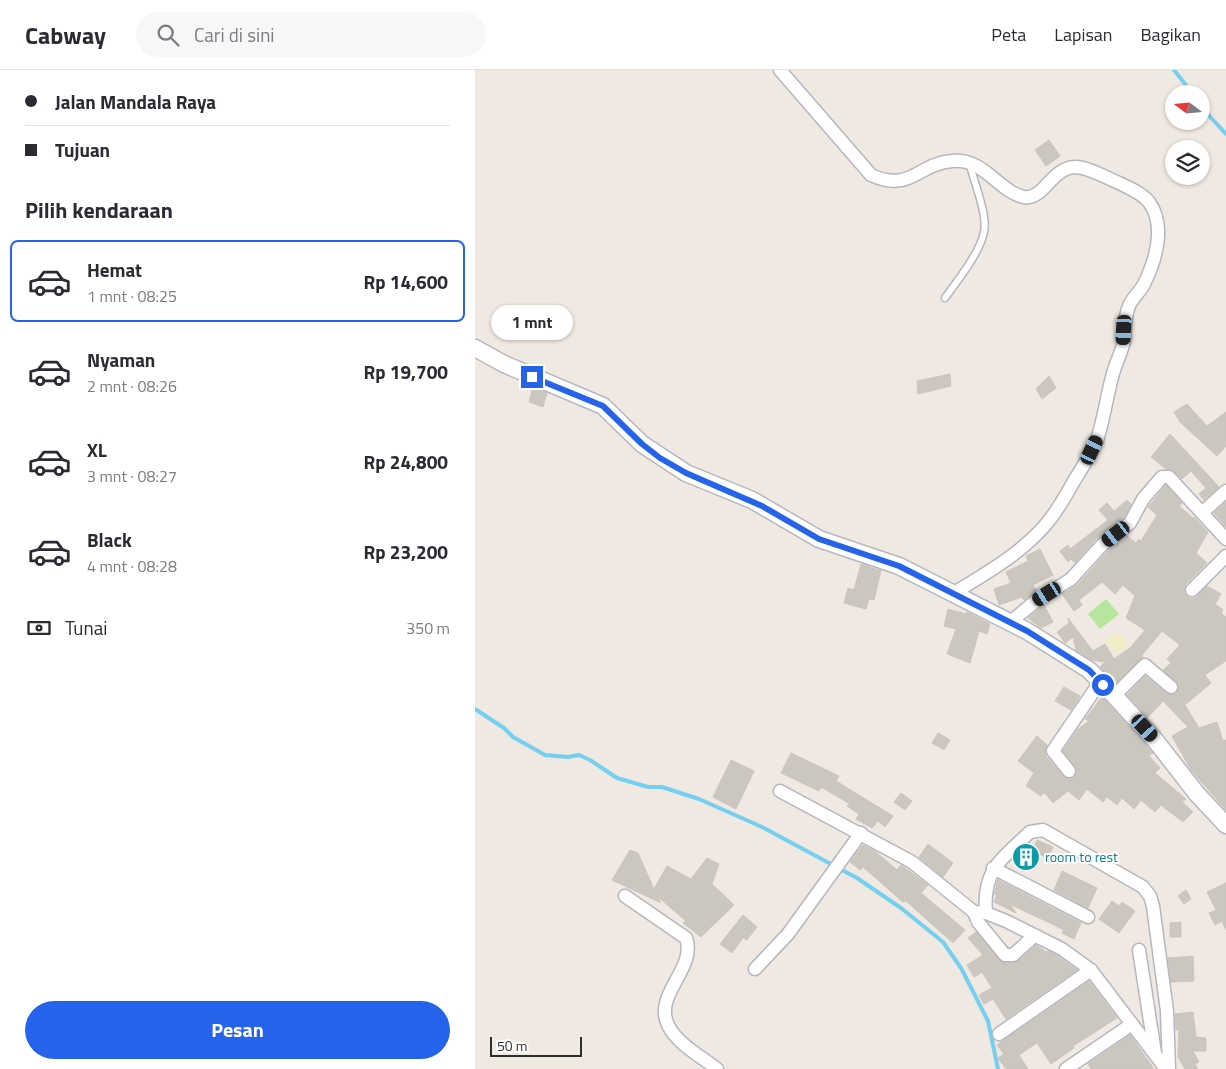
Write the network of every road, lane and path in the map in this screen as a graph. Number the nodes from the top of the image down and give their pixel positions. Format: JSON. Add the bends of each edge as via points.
{"nodes":[{"id":1,"x":780,"y":70,"type":"edge"},
{"id":2,"x":970,"y":163,"type":"junction"},
{"id":3,"x":982,"y":169,"type":"junction"},
{"id":4,"x":975,"y":188,"type":"junction"},
{"id":5,"x":945,"y":298,"type":"dead end"},
{"id":6,"x":475,"y":348,"type":"edge"},
{"id":7,"x":1226,"y":491,"type":"edge"},
{"id":8,"x":1202,"y":513,"type":"junction"},
{"id":9,"x":1226,"y":539,"type":"edge"},
{"id":10,"x":1226,"y":556,"type":"edge"},
{"id":11,"x":1192,"y":590,"type":"dead end"},
{"id":12,"x":952,"y":594,"type":"junction"},
{"id":13,"x":1009,"y":623,"type":"junction"},
{"id":14,"x":1100,"y":682,"type":"junction"},
{"id":15,"x":1171,"y":687,"type":"dead end"},
{"id":16,"x":1114,"y":696,"type":"junction"},
{"id":17,"x":1069,"y":772,"type":"dead end"},
{"id":18,"x":780,"y":791,"type":"dead end"},
{"id":19,"x":1226,"y":825,"type":"edge"},
{"id":20,"x":861,"y":833,"type":"junction"},
{"id":21,"x":993,"y":868,"type":"junction"},
{"id":22,"x":625,"y":896,"type":"dead end"},
{"id":23,"x":980,"y":912,"type":"junction"},
{"id":24,"x":1088,"y":917,"type":"dead end"},
{"id":25,"x":1034,"y":936,"type":"junction"},
{"id":26,"x":1139,"y":950,"type":"dead end"},
{"id":27,"x":755,"y":969,"type":"dead end"},
{"id":28,"x":1091,"y":970,"type":"junction"},
{"id":29,"x":1132,"y":1024,"type":"junction"},
{"id":30,"x":999,"y":1034,"type":"dead end"},
{"id":31,"x":1155,"y":1055,"type":"junction"},
{"id":32,"x":717,"y":1069,"type":"edge"},
{"id":33,"x":1066,"y":1069,"type":"edge"},
{"id":34,"x":1167,"y":1069,"type":"edge"}],
"edges":[{"from":1,"to":2,"type":"street","via":[[871,175],[895,182],[911,179],[938,163],[954,160]]},
{"from":2,"to":3,"type":"street"},
{"from":2,"to":4,"type":"lane"},
{"from":3,"to":4,"type":"lane"},
{"from":3,"to":12,"type":"street","via":[[1023,197],[1036,195],[1058,171],[1067,167],[1079,167],[1111,180],[1148,201],[1158,220],[1158,242],[1149,274],[1125,316],[1123,343],[1097,439],[1086,461],[1051,518],[1033,538]]},
{"from":4,"to":5,"type":"lane","via":[[985,231],[977,250]]},
{"from":6,"to":12,"type":"street","via":[[504,364],[603,406],[642,444],[686,473],[759,504],[819,539],[899,566]]},
{"from":7,"to":8,"type":"street"},
{"from":8,"to":9,"type":"street"},
{"from":8,"to":13,"type":"street","via":[[1169,477],[1162,477],[1143,499],[1130,523],[1102,545],[1071,579],[1035,601]]},
{"from":10,"to":11,"type":"street"},
{"from":12,"to":13,"type":"street"},
{"from":13,"to":14,"type":"street","via":[[1089,670]]},
{"from":14,"to":16,"type":"street"},
{"from":14,"to":17,"type":"street","via":[[1053,751]]},
{"from":15,"to":16,"type":"street","via":[[1145,665]]},
{"from":16,"to":19,"type":"street"},
{"from":18,"to":20,"type":"street"},
{"from":20,"to":23,"type":"street","via":[[912,862]]},
{"from":20,"to":27,"type":"street","via":[[788,934]]},
{"from":21,"to":23,"type":"street"},
{"from":21,"to":24,"type":"street"},
{"from":21,"to":34,"type":"street","via":[[1030,832],[1043,830],[1143,887],[1153,906],[1167,1011]]},
{"from":22,"to":32,"type":"street","via":[[686,938],[689,955],[667,1000],[668,1026],[679,1039]]},
{"from":23,"to":25,"type":"street"},
{"from":23,"to":25,"type":"street","via":[[978,922],[1005,955],[1013,955]]},
{"from":25,"to":28,"type":"street","via":[[1062,949]]},
{"from":26,"to":31,"type":"street"},
{"from":28,"to":29,"type":"street"},
{"from":28,"to":30,"type":"street"},
{"from":29,"to":31,"type":"street"},
{"from":29,"to":33,"type":"street"},
{"from":31,"to":34,"type":"street"}]}
